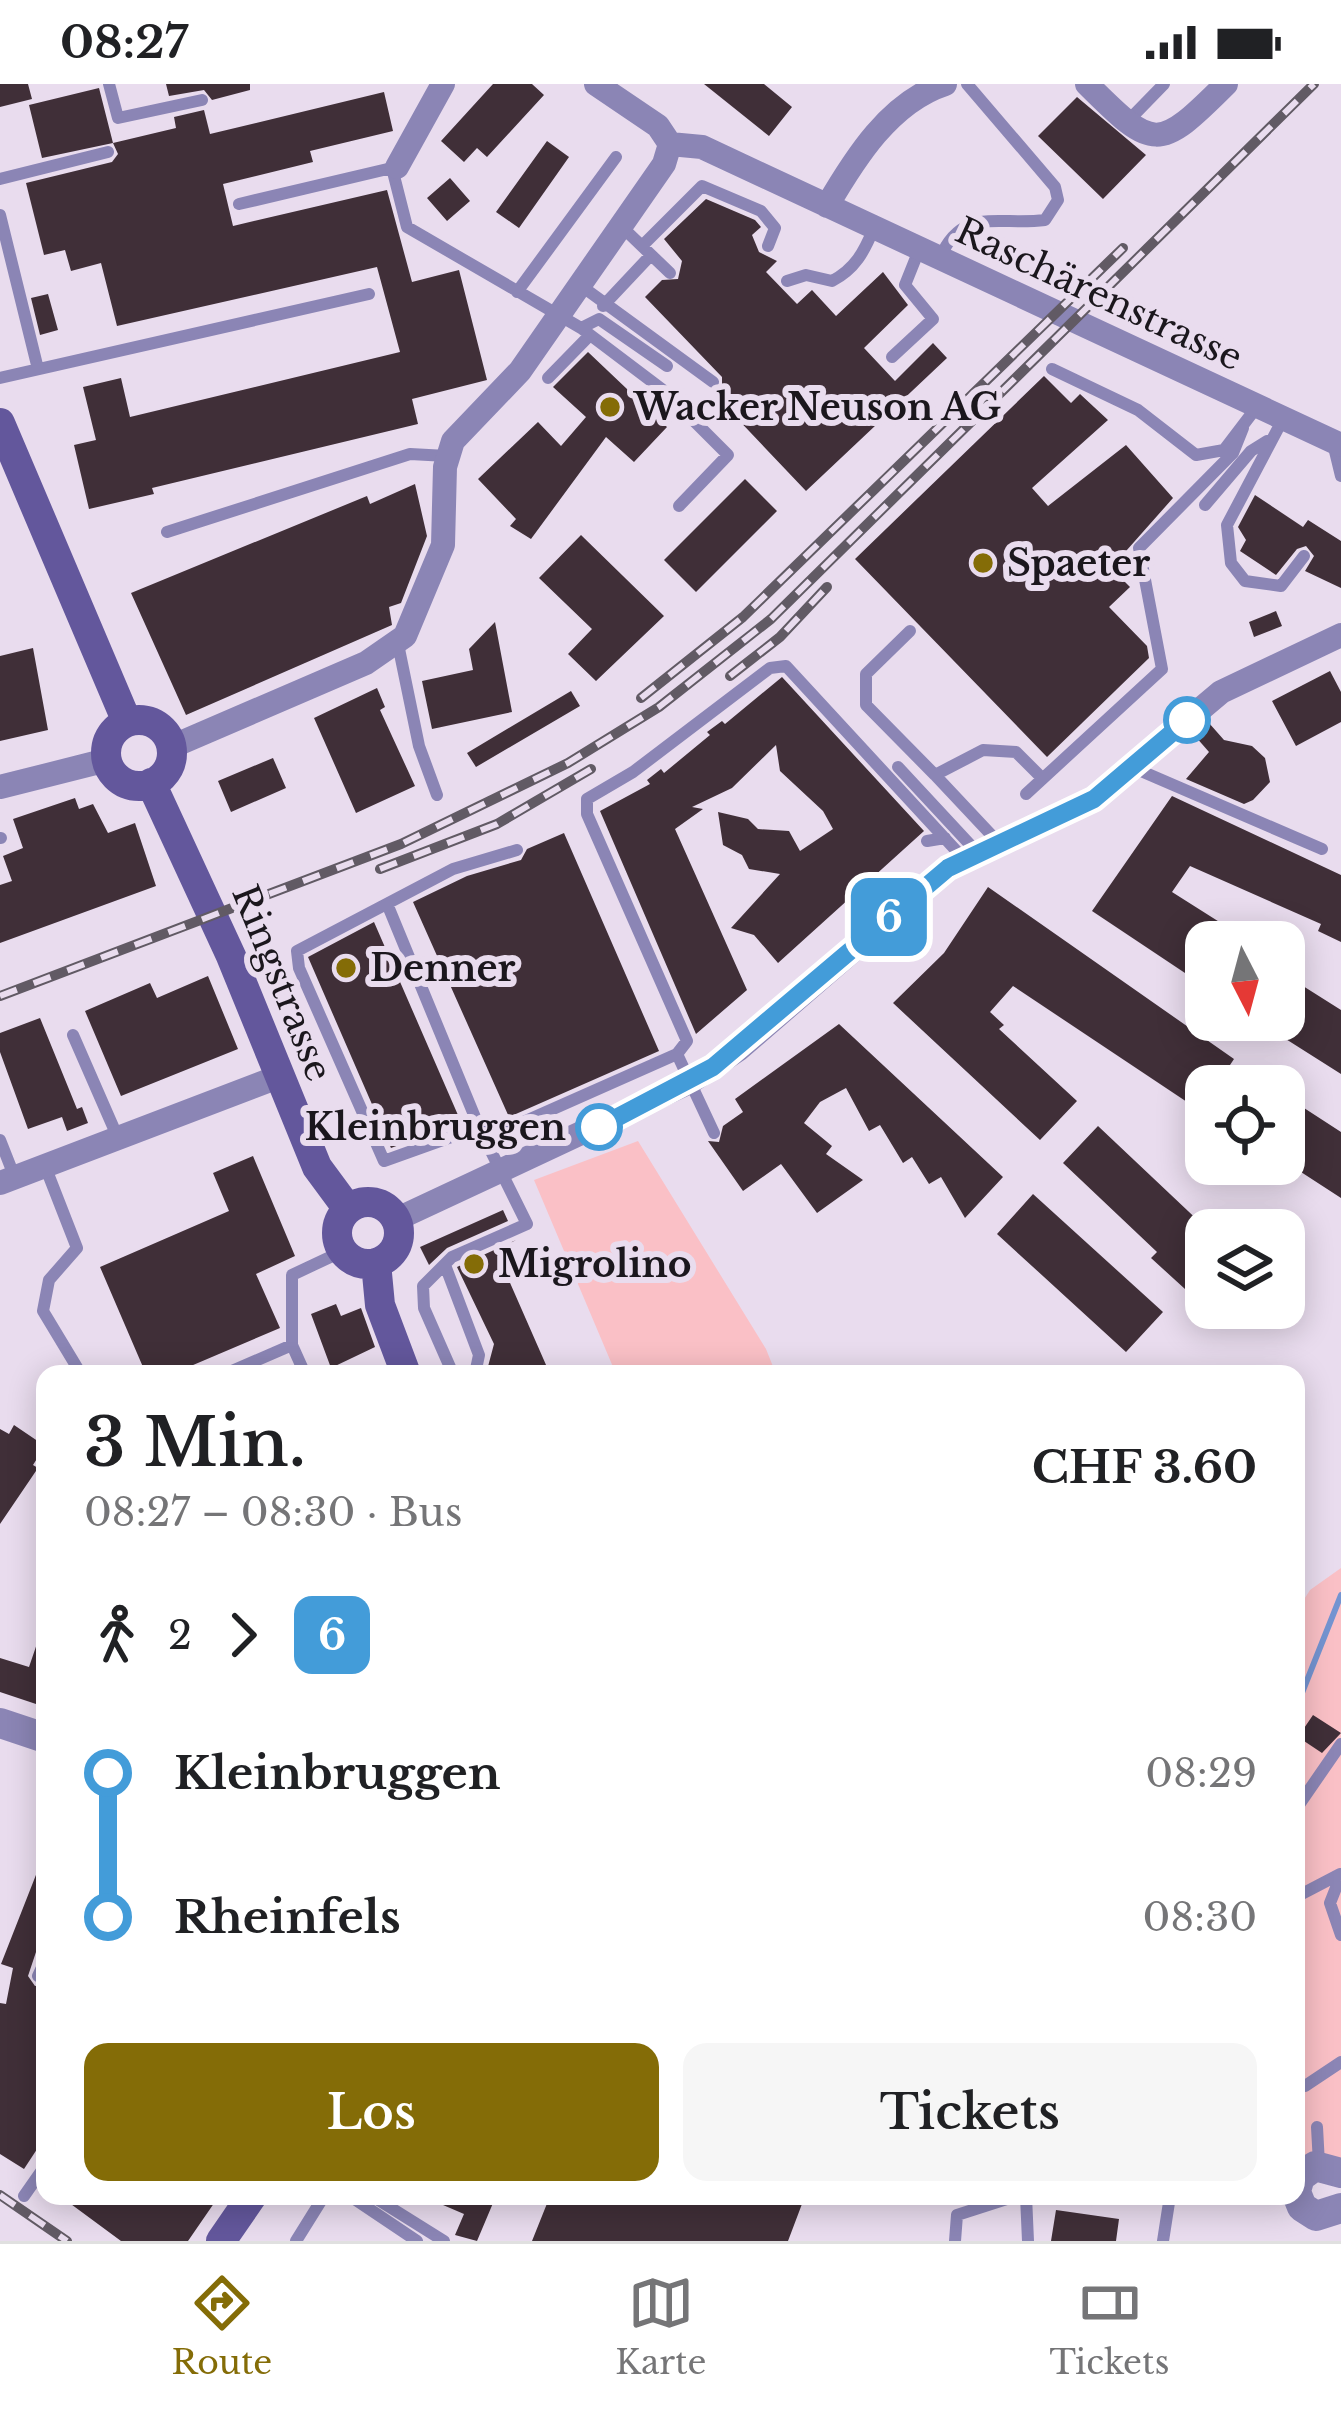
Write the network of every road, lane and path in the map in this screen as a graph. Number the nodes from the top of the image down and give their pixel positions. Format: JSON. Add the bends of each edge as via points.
{"nodes":[{"id":1,"x":109,"y":84,"type":"edge"},
{"id":2,"x":443,"y":84,"type":"edge"},
{"id":3,"x":596,"y":84,"type":"edge"},
{"id":4,"x":945,"y":84,"type":"edge"},
{"id":5,"x":967,"y":84,"type":"edge"},
{"id":6,"x":1087,"y":84,"type":"edge"},
{"id":7,"x":1164,"y":84,"type":"edge"},
{"id":8,"x":1226,"y":84,"type":"edge"},
{"id":9,"x":202,"y":100,"type":"dead end"},
{"id":10,"x":1126,"y":123,"type":"junction"},
{"id":11,"x":670,"y":144,"type":"junction"},
{"id":12,"x":109,"y":152,"type":"dead end"},
{"id":13,"x":616,"y":157,"type":"dead end"},
{"id":14,"x":395,"y":167,"type":"junction"},
{"id":15,"x":0,"y":179,"type":"edge"},
{"id":16,"x":239,"y":204,"type":"dead end"},
{"id":17,"x":827,"y":206,"type":"junction"},
{"id":18,"x":0,"y":215,"type":"edge"},
{"id":19,"x":621,"y":226,"type":"junction"},
{"id":20,"x":874,"y":228,"type":"junction"},
{"id":21,"x":768,"y":246,"type":"dead end"},
{"id":22,"x":646,"y":251,"type":"junction"},
{"id":23,"x":929,"y":255,"type":"junction"},
{"id":24,"x":670,"y":273,"type":"dead end"},
{"id":25,"x":787,"y":281,"type":"dead end"},
{"id":26,"x":580,"y":285,"type":"junction"},
{"id":27,"x":518,"y":292,"type":"junction"},
{"id":28,"x":369,"y":294,"type":"dead end"},
{"id":29,"x":604,"y":302,"type":"junction"},
{"id":30,"x":599,"y":319,"type":"junction"},
{"id":31,"x":577,"y":326,"type":"junction"},
{"id":32,"x":892,"y":357,"type":"dead end"},
{"id":33,"x":667,"y":366,"type":"dead end"},
{"id":34,"x":38,"y":369,"type":"junction"},
{"id":35,"x":1052,"y":369,"type":"dead end"},
{"id":36,"x":0,"y":378,"type":"edge"},
{"id":37,"x":548,"y":378,"type":"dead end"},
{"id":38,"x":713,"y":382,"type":"dead end"},
{"id":39,"x":1250,"y":418,"type":"junction"},
{"id":40,"x":0,"y":423,"type":"edge"},
{"id":41,"x":1275,"y":431,"type":"junction"},
{"id":42,"x":1337,"y":444,"type":"edge"},
{"id":43,"x":447,"y":456,"type":"junction"},
{"id":44,"x":1341,"y":476,"type":"edge"},
{"id":45,"x":1204,"y":505,"type":"dead end"},
{"id":46,"x":679,"y":506,"type":"dead end"},
{"id":47,"x":167,"y":532,"type":"dead end"},
{"id":48,"x":1304,"y":556,"type":"dead end"},
{"id":49,"x":910,"y":631,"type":"dead end"},
{"id":50,"x":1341,"y":635,"type":"edge"},
{"id":51,"x":398,"y":644,"type":"junction"},
{"id":52,"x":127,"y":722,"type":"junction"},
{"id":53,"x":171,"y":747,"type":"junction"},
{"id":54,"x":107,"y":760,"type":"junction"},
{"id":55,"x":898,"y":767,"type":"dead end"},
{"id":56,"x":1133,"y":768,"type":"junction"},
{"id":57,"x":934,"y":775,"type":"junction"},
{"id":58,"x":1042,"y":778,"type":"junction"},
{"id":59,"x":152,"y":783,"type":"junction"},
{"id":60,"x":0,"y":787,"type":"edge"},
{"id":61,"x":1027,"y":794,"type":"dead end"},
{"id":62,"x":437,"y":795,"type":"dead end"},
{"id":63,"x":945,"y":838,"type":"junction"},
{"id":64,"x":927,"y":841,"type":"dead end"},
{"id":65,"x":517,"y":850,"type":"dead end"},
{"id":66,"x":979,"y":850,"type":"junction"},
{"id":67,"x":1322,"y":850,"type":"dead end"},
{"id":68,"x":388,"y":906,"type":"junction"},
{"id":69,"x":73,"y":1035,"type":"dead end"},
{"id":70,"x":677,"y":1054,"type":"junction"},
{"id":71,"x":278,"y":1077,"type":"junction"},
{"id":72,"x":690,"y":1082,"type":"junction"},
{"id":73,"x":714,"y":1132,"type":"dead end"},
{"id":74,"x":482,"y":1133,"type":"junction"},
{"id":75,"x":118,"y":1138,"type":"junction"},
{"id":76,"x":0,"y":1140,"type":"edge"},
{"id":77,"x":45,"y":1166,"type":"junction"},
{"id":78,"x":502,"y":1170,"type":"junction"},
{"id":79,"x":7,"y":1180,"type":"edge"},
{"id":80,"x":348,"y":1209,"type":"junction"},
{"id":81,"x":395,"y":1220,"type":"junction"},
{"id":82,"x":343,"y":1251,"type":"junction"},
{"id":83,"x":376,"y":1263,"type":"junction"},
{"id":84,"x":445,"y":1264,"type":"junction"},
{"id":85,"x":292,"y":1345,"type":"junction"},
{"id":86,"x":76,"y":1365,"type":"edge"},
{"id":87,"x":246,"y":1365,"type":"edge"},
{"id":88,"x":301,"y":1365,"type":"edge"},
{"id":89,"x":403,"y":1365,"type":"edge"},
{"id":90,"x":449,"y":1365,"type":"edge"},
{"id":91,"x":477,"y":1365,"type":"edge"},
{"id":92,"x":0,"y":1723,"type":"edge"},
{"id":93,"x":36,"y":1735,"type":"edge"},
{"id":94,"x":1341,"y":1744,"type":"edge"},
{"id":95,"x":1305,"y":1796,"type":"edge"},
{"id":96,"x":1341,"y":1874,"type":"edge"},
{"id":97,"x":1305,"y":1892,"type":"edge"},
{"id":98,"x":1341,"y":1935,"type":"edge"},
{"id":99,"x":1341,"y":2062,"type":"edge"},
{"id":100,"x":1305,"y":2086,"type":"dead end"},
{"id":101,"x":1317,"y":2127,"type":"dead end"},
{"id":102,"x":1330,"y":2169,"type":"edge"},
{"id":103,"x":36,"y":2179,"type":"edge"},
{"id":104,"x":24,"y":2197,"type":"dead end"},
{"id":105,"x":246,"y":2205,"type":"edge"},
{"id":106,"x":318,"y":2205,"type":"edge"},
{"id":107,"x":363,"y":2205,"type":"edge"},
{"id":108,"x":387,"y":2205,"type":"edge"},
{"id":109,"x":988,"y":2205,"type":"edge"},
{"id":110,"x":1026,"y":2205,"type":"edge"},
{"id":111,"x":1169,"y":2205,"type":"edge"},
{"id":112,"x":1301,"y":2205,"type":"edge"},
{"id":113,"x":1329,"y":2222,"type":"edge"},
{"id":114,"x":221,"y":2241,"type":"edge"},
{"id":115,"x":296,"y":2241,"type":"edge"},
{"id":116,"x":417,"y":2241,"type":"edge"},
{"id":117,"x":444,"y":2241,"type":"edge"},
{"id":118,"x":955,"y":2241,"type":"edge"},
{"id":119,"x":1028,"y":2241,"type":"edge"},
{"id":120,"x":1163,"y":2241,"type":"edge"}],
"edges":[{"from":1,"to":9,"type":"lane","via":[[118,118]]},
{"from":2,"to":14,"type":"street"},
{"from":3,"to":11,"type":"street","name":"Raschärenstrasse","via":[[658,125]]},
{"from":4,"to":17,"type":"street","via":[[906,101]]},
{"from":5,"to":23,"type":"lane","via":[[1058,200],[1045,220],[967,224]]},
{"from":6,"to":10,"type":"street"},
{"from":7,"to":10,"type":"lane"},
{"from":8,"to":10,"type":"street","via":[[1170,134],[1152,136]]},
{"from":11,"to":17,"type":"street","name":"Raschärenstrasse","via":[[702,147]]},
{"from":11,"to":19,"type":"street"},
{"from":12,"to":15,"type":"lane"},
{"from":13,"to":27,"type":"lane"},
{"from":14,"to":16,"type":"lane"},
{"from":14,"to":27,"type":"lane","via":[[407,227]]},
{"from":17,"to":20,"type":"street","name":"Raschärenstrasse"},
{"from":18,"to":34,"type":"lane"},
{"from":19,"to":22,"type":"lane"},
{"from":19,"to":26,"type":"street"},
{"from":20,"to":23,"type":"street","name":"Raschärenstrasse"},
{"from":20,"to":25,"type":"lane","via":[[845,274]]},
{"from":21,"to":22,"type":"lane","via":[[775,228],[760,211],[701,186]]},
{"from":22,"to":24,"type":"lane"},
{"from":22,"to":29,"type":"lane"},
{"from":23,"to":32,"type":"lane","via":[[905,285],[933,319]]},
{"from":23,"to":39,"type":"street","name":"Raschärenstrasse"},
{"from":26,"to":29,"type":"lane"},
{"from":26,"to":31,"type":"street"},
{"from":27,"to":31,"type":"lane"},
{"from":28,"to":34,"type":"lane"},
{"from":29,"to":30,"type":"lane"},
{"from":29,"to":38,"type":"lane"},
{"from":30,"to":31,"type":"lane"},
{"from":30,"to":33,"type":"lane"},
{"from":31,"to":37,"type":"lane"},
{"from":31,"to":43,"type":"street","via":[[520,371],[457,435]]},
{"from":31,"to":46,"type":"lane","via":[[663,390],[728,455]]},
{"from":34,"to":36,"type":"lane"},
{"from":35,"to":39,"type":"lane","via":[[1138,410],[1196,455],[1224,450]]},
{"from":39,"to":41,"type":"street","name":"Raschärenstrasse"},
{"from":39,"to":58,"type":"lane","via":[[1233,453],[1139,548],[1162,669]]},
{"from":40,"to":52,"type":"main road"},
{"from":41,"to":42,"type":"street","name":"Raschärenstrasse"},
{"from":41,"to":45,"type":"lane"},
{"from":41,"to":48,"type":"lane","via":[[1227,525],[1232,563],[1245,581],[1267,588],[1281,586]]},
{"from":42,"to":44,"type":"lane"},
{"from":43,"to":47,"type":"lane","via":[[410,454]]},
{"from":43,"to":51,"type":"street","via":[[443,545]]},
{"from":49,"to":57,"type":"lane","via":[[866,674],[863,693]]},
{"from":50,"to":56,"type":"street","via":[[1221,692]]},
{"from":51,"to":53,"type":"street"},
{"from":51,"to":62,"type":"lane"},
{"from":52,"to":53,"type":"main road","via":[[158,726]]},
{"from":52,"to":54,"type":"main road","via":[[110,737]]},
{"from":53,"to":59,"type":"main road","via":[[167,768]]},
{"from":54,"to":59,"type":"main road","via":[[124,782]]},
{"from":54,"to":60,"type":"street"},
{"from":55,"to":66,"type":"lane"},
{"from":56,"to":66,"type":"street","via":[[1070,812]]},
{"from":56,"to":67,"type":"lane"},
{"from":57,"to":58,"type":"lane","via":[[983,750],[1016,752]]},
{"from":57,"to":66,"type":"lane"},
{"from":58,"to":61,"type":"lane"},
{"from":59,"to":71,"type":"main road","name":"Ringstrasse"},
{"from":63,"to":64,"type":"lane"},
{"from":63,"to":66,"type":"lane"},
{"from":63,"to":70,"type":"lane","via":[[780,665],[587,800],[688,1041]]},
{"from":65,"to":68,"type":"lane","via":[[453,869]]},
{"from":66,"to":72,"type":"street"},
{"from":68,"to":74,"type":"lane"},
{"from":68,"to":74,"type":"lane","via":[[299,946],[299,968],[384,1161]]},
{"from":69,"to":75,"type":"lane"},
{"from":70,"to":72,"type":"lane"},
{"from":70,"to":74,"type":"lane"},
{"from":71,"to":75,"type":"street"},
{"from":71,"to":80,"type":"main road","name":"Ringstrasse","via":[[317,1167]]},
{"from":72,"to":73,"type":"lane"},
{"from":72,"to":78,"type":"street"},
{"from":74,"to":78,"type":"lane"},
{"from":75,"to":77,"type":"street"},
{"from":76,"to":79,"type":"lane"},
{"from":77,"to":79,"type":"street"},
{"from":77,"to":86,"type":"lane","via":[[77,1248],[50,1280],[43,1311]]},
{"from":78,"to":81,"type":"street"},
{"from":78,"to":84,"type":"lane","via":[[527,1224]]},
{"from":80,"to":81,"type":"main road","via":[[374,1203]]},
{"from":80,"to":82,"type":"main road","via":[[337,1234]]},
{"from":81,"to":83,"type":"main road","via":[[396,1246]]},
{"from":82,"to":83,"type":"main road"},
{"from":82,"to":85,"type":"lane","via":[[290,1280]]},
{"from":83,"to":89,"type":"main road","via":[[380,1306]]},
{"from":84,"to":90,"type":"lane","via":[[425,1281],[422,1298]]},
{"from":84,"to":91,"type":"lane"},
{"from":85,"to":87,"type":"lane"},
{"from":85,"to":88,"type":"lane"},
{"from":92,"to":93,"type":"street"},
{"from":94,"to":95,"type":"lane"},
{"from":96,"to":97,"type":"lane"},
{"from":96,"to":98,"type":"lane","via":[[1330,1903]]},
{"from":99,"to":100,"type":"lane"},
{"from":101,"to":102,"type":"lane"},
{"from":103,"to":104,"type":"lane"},
{"from":105,"to":114,"type":"main road"},
{"from":106,"to":115,"type":"lane"},
{"from":107,"to":116,"type":"lane"},
{"from":108,"to":117,"type":"lane"},
{"from":109,"to":118,"type":"lane","via":[[957,2215]]},
{"from":110,"to":119,"type":"lane"},
{"from":111,"to":120,"type":"lane"},
{"from":112,"to":113,"type":"street"}]}
